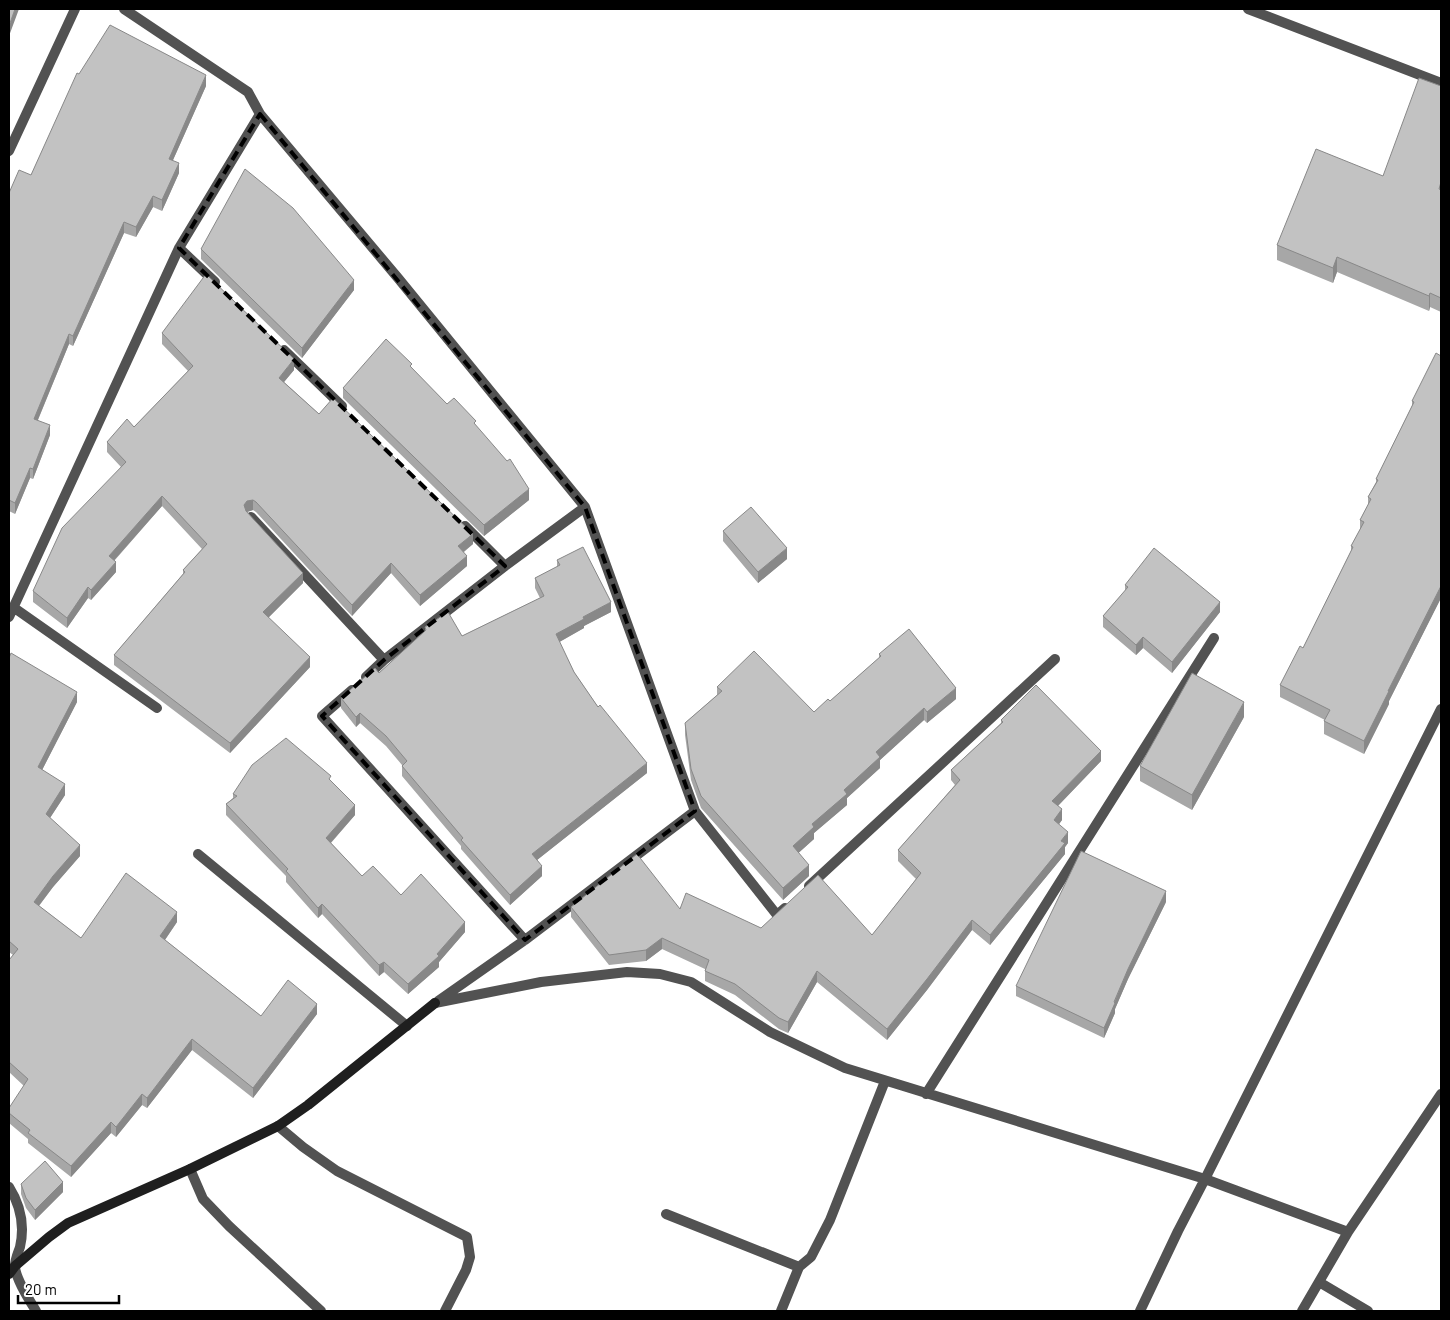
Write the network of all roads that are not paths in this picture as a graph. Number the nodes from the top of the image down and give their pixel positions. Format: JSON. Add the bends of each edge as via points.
{"nodes":[{"id":1,"x":75,"y":9,"type":"edge"},
{"id":2,"x":124,"y":9,"type":"edge"},
{"id":3,"x":1248,"y":9,"type":"edge"},
{"id":4,"x":1441,"y":83,"type":"edge"},
{"id":5,"x":260,"y":114,"type":"junction"},
{"id":6,"x":9,"y":151,"type":"edge"},
{"id":7,"x":179,"y":248,"type":"junction"},
{"id":8,"x":222,"y":289,"type":"edge"},
{"id":9,"x":278,"y":344,"type":"edge"},
{"id":10,"x":349,"y":414,"type":"edge"},
{"id":11,"x":585,"y":508,"type":"junction"},
{"id":12,"x":251,"y":517,"type":"edge"},
{"id":13,"x":456,"y":517,"type":"edge"},
{"id":14,"x":505,"y":566,"type":"junction"},
{"id":15,"x":13,"y":607,"type":"junction"},
{"id":16,"x":9,"y":617,"type":"edge"},
{"id":17,"x":1214,"y":638,"type":"dead end"},
{"id":18,"x":384,"y":660,"type":"junction"},
{"id":19,"x":1055,"y":660,"type":"dead end"},
{"id":20,"x":157,"y":708,"type":"dead end"},
{"id":21,"x":1441,"y":709,"type":"edge"},
{"id":22,"x":695,"y":811,"type":"junction"},
{"id":23,"x":198,"y":854,"type":"dead end"},
{"id":24,"x":525,"y":940,"type":"junction"},
{"id":25,"x":435,"y":1003,"type":"junction"},
{"id":26,"x":407,"y":1026,"type":"junction"},
{"id":27,"x":885,"y":1081,"type":"junction"},
{"id":28,"x":926,"y":1094,"type":"junction"},
{"id":29,"x":1441,"y":1094,"type":"edge"},
{"id":30,"x":278,"y":1126,"type":"junction"},
{"id":31,"x":190,"y":1169,"type":"junction"},
{"id":32,"x":1205,"y":1179,"type":"junction"},
{"id":33,"x":9,"y":1187,"type":"edge"},
{"id":34,"x":666,"y":1214,"type":"dead end"},
{"id":35,"x":1348,"y":1232,"type":"junction"},
{"id":36,"x":799,"y":1267,"type":"junction"},
{"id":37,"x":12,"y":1270,"type":"edge"},
{"id":38,"x":1320,"y":1282,"type":"junction"},
{"id":39,"x":36,"y":1311,"type":"edge"},
{"id":40,"x":320,"y":1311,"type":"edge"},
{"id":41,"x":445,"y":1311,"type":"edge"},
{"id":42,"x":781,"y":1311,"type":"edge"},
{"id":43,"x":1140,"y":1311,"type":"edge"},
{"id":44,"x":1302,"y":1311,"type":"edge"},
{"id":45,"x":1368,"y":1311,"type":"edge"}],
"edges":[{"from":1,"to":6,"type":"street"},
{"from":2,"to":5,"type":"street","via":[[248,92]]},
{"from":3,"to":4,"type":"street"},
{"from":5,"to":7,"type":"street"},
{"from":5,"to":11,"type":"street"},
{"from":7,"to":8,"type":"street"},
{"from":7,"to":15,"type":"street"},
{"from":9,"to":10,"type":"street"},
{"from":11,"to":14,"type":"street"},
{"from":11,"to":22,"type":"street"},
{"from":12,"to":18,"type":"street"},
{"from":13,"to":14,"type":"street"},
{"from":14,"to":18,"type":"street"},
{"from":15,"to":16,"type":"street"},
{"from":15,"to":20,"type":"street"},
{"from":17,"to":28,"type":"street"},
{"from":18,"to":24,"type":"street","via":[[322,716]]},
{"from":19,"to":22,"type":"street","via":[[777,915]]},
{"from":21,"to":32,"type":"street"},
{"from":22,"to":24,"type":"street"},
{"from":23,"to":26,"type":"street"},
{"from":24,"to":25,"type":"street"},
{"from":25,"to":26,"type":"street"},
{"from":25,"to":27,"type":"street","via":[[540,982],[627,972],[660,974],[691,982],[770,1032],[845,1068]]},
{"from":26,"to":30,"type":"street"},
{"from":27,"to":28,"type":"street"},
{"from":27,"to":36,"type":"street","via":[[830,1220],[811,1257]]},
{"from":28,"to":32,"type":"street"},
{"from":29,"to":35,"type":"street"},
{"from":30,"to":31,"type":"street"},
{"from":30,"to":41,"type":"street","via":[[337,1170],[467,1237],[470,1257]]},
{"from":31,"to":37,"type":"street","via":[[68,1223]]},
{"from":31,"to":40,"type":"street","via":[[203,1199]]},
{"from":32,"to":35,"type":"street"},
{"from":32,"to":43,"type":"street"},
{"from":33,"to":37,"type":"street","via":[[18,1203],[23,1230]]},
{"from":34,"to":36,"type":"street"},
{"from":35,"to":38,"type":"street"},
{"from":36,"to":42,"type":"street"},
{"from":37,"to":39,"type":"street"},
{"from":38,"to":44,"type":"street"},
{"from":38,"to":45,"type":"street"}]}
